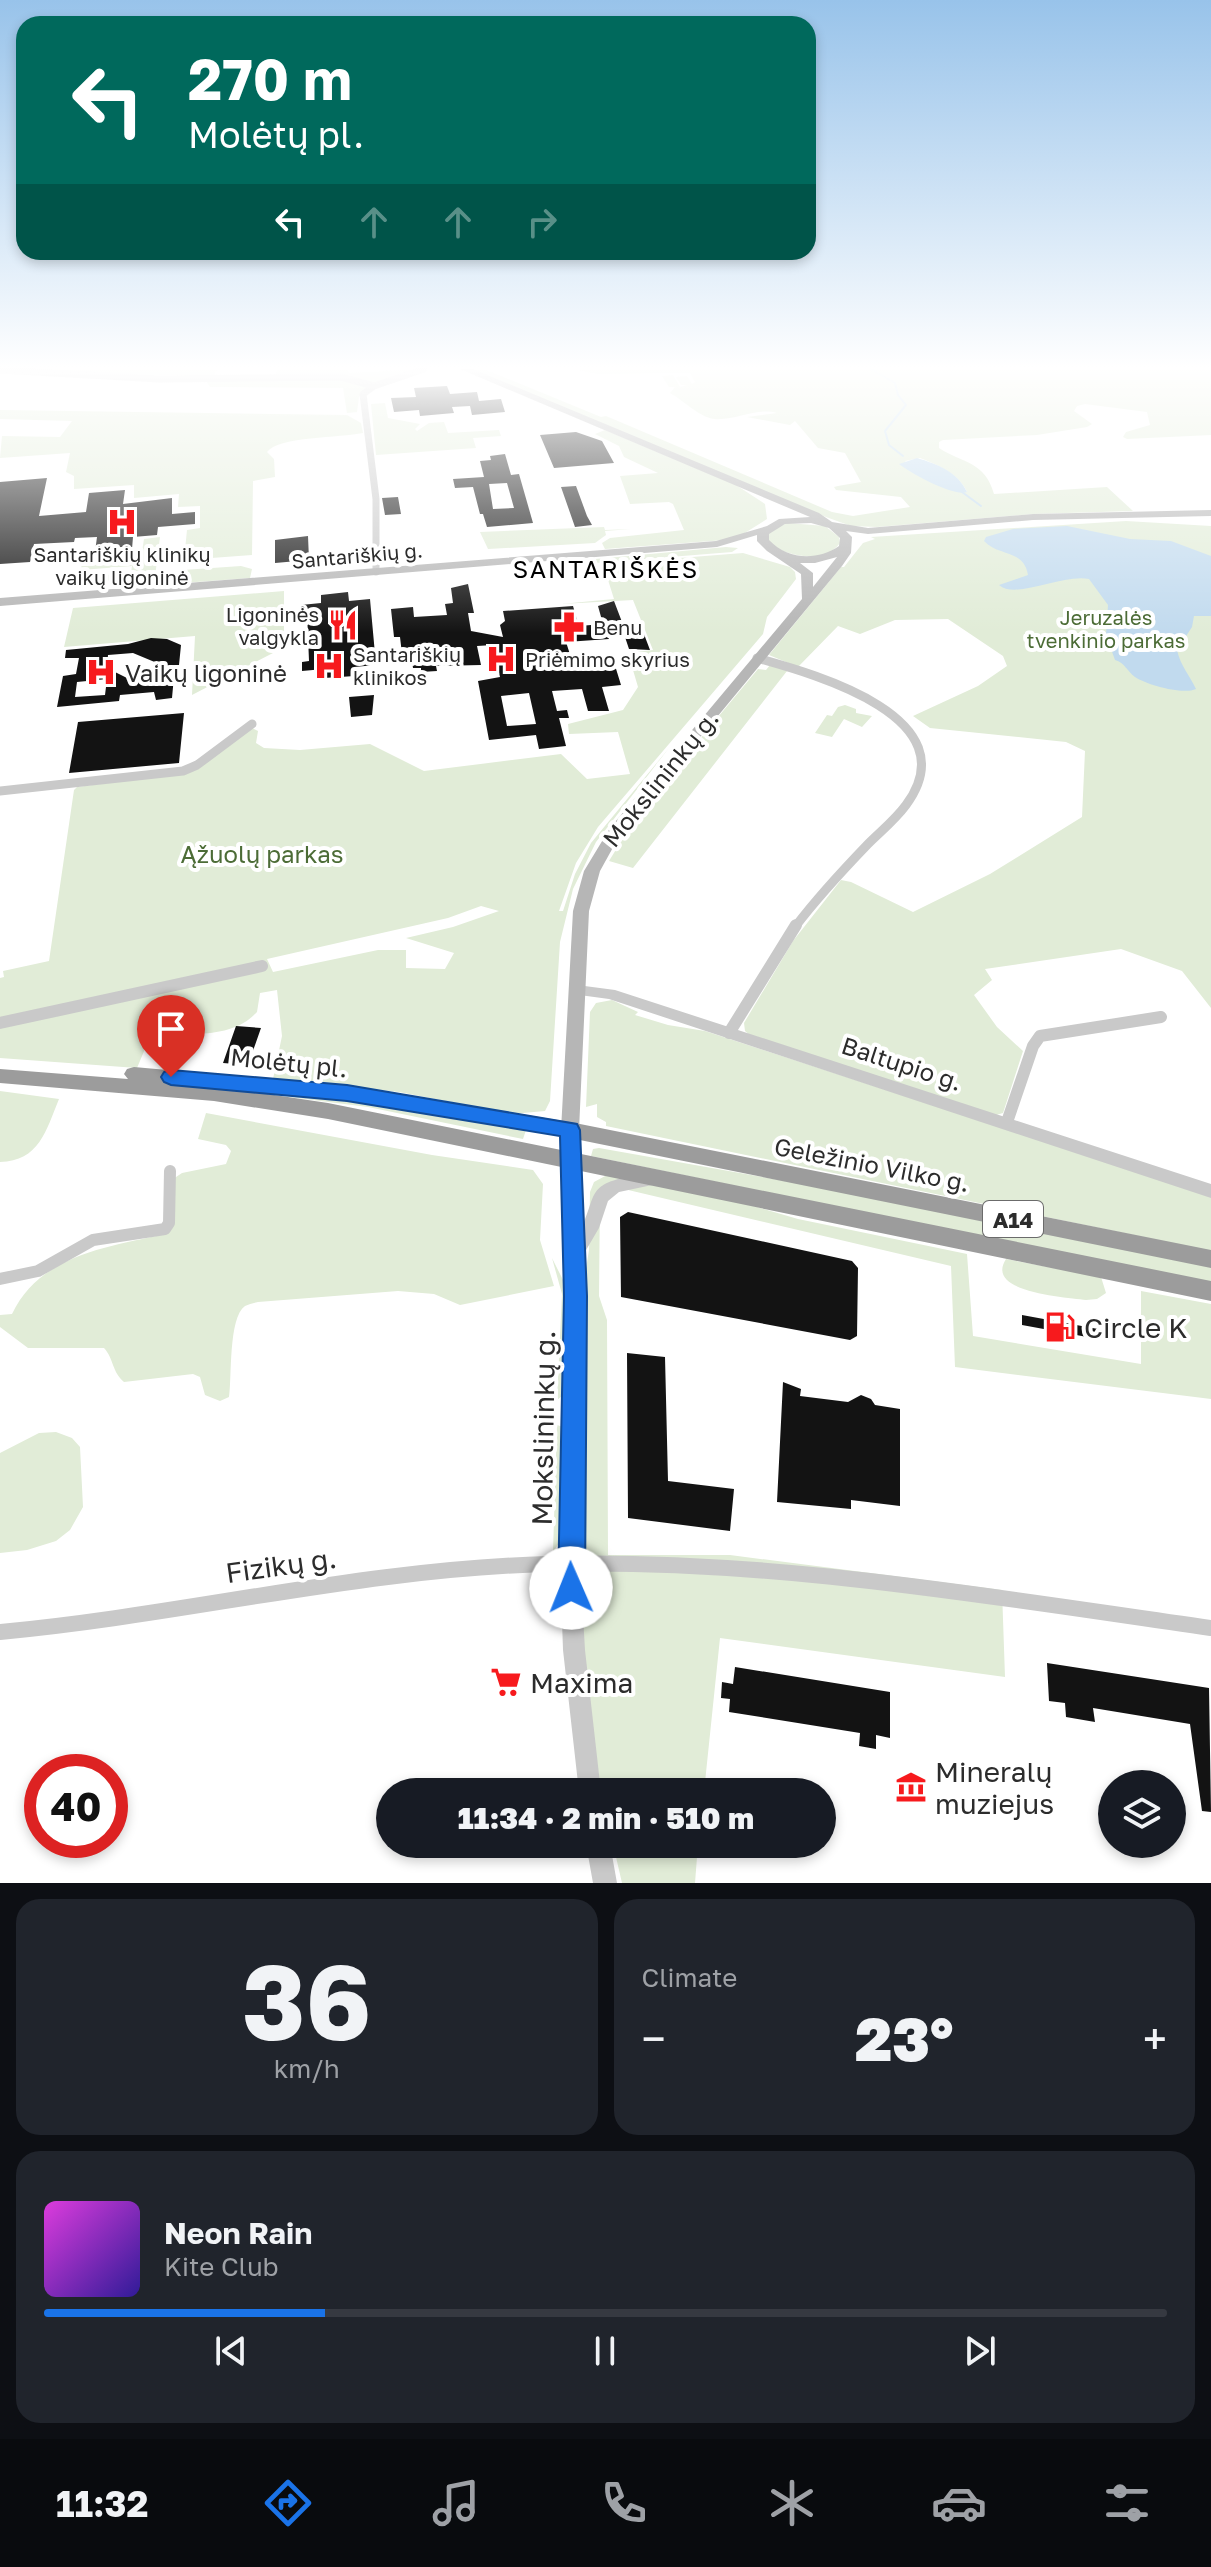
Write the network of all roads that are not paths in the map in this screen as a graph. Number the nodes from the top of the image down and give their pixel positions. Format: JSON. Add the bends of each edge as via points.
{"nodes":[{"id":1,"x":370,"y":457,"type":"edge"},
{"id":2,"x":675,"y":457,"type":"edge"},
{"id":3,"x":749,"y":488,"type":"junction"},
{"id":4,"x":1211,"y":515,"type":"edge"},
{"id":5,"x":830,"y":525,"type":"junction"},
{"id":6,"x":768,"y":528,"type":"junction"},
{"id":7,"x":717,"y":544,"type":"junction"},
{"id":8,"x":846,"y":546,"type":"junction"},
{"id":9,"x":779,"y":554,"type":"junction"},
{"id":10,"x":376,"y":572,"type":"junction"},
{"id":11,"x":807,"y":598,"type":"junction"},
{"id":12,"x":0,"y":602,"type":"edge"},
{"id":13,"x":757,"y":658,"type":"junction"},
{"id":14,"x":252,"y":724,"type":"dead end"},
{"id":15,"x":0,"y":791,"type":"edge"},
{"id":16,"x":262,"y":966,"type":"dead end"},
{"id":17,"x":577,"y":990,"type":"junction"},
{"id":18,"x":1161,"y":1017,"type":"dead end"},
{"id":19,"x":0,"y":1023,"type":"edge"},
{"id":20,"x":729,"y":1033,"type":"junction"},
{"id":21,"x":0,"y":1064,"type":"edge"},
{"id":22,"x":0,"y":1076,"type":"edge"},
{"id":23,"x":1007,"y":1122,"type":"junction"},
{"id":24,"x":570,"y":1130,"type":"junction"},
{"id":25,"x":570,"y":1161,"type":"junction"},
{"id":26,"x":170,"y":1171,"type":"dead end"},
{"id":27,"x":657,"y":1179,"type":"junction"},
{"id":28,"x":1211,"y":1191,"type":"edge"},
{"id":29,"x":574,"y":1255,"type":"junction"},
{"id":30,"x":1211,"y":1259,"type":"edge"},
{"id":31,"x":0,"y":1279,"type":"edge"},
{"id":32,"x":1211,"y":1291,"type":"edge"},
{"id":33,"x":570,"y":1564,"type":"junction"},
{"id":34,"x":1211,"y":1628,"type":"edge"},
{"id":35,"x":0,"y":1632,"type":"edge"},
{"id":36,"x":588,"y":1778,"type":"edge"},
{"id":37,"x":601,"y":1858,"type":"edge"},
{"id":38,"x":605,"y":1883,"type":"edge"}],
"edges":[{"from":1,"to":10,"type":"street"},
{"from":2,"to":3,"type":"main road"},
{"from":3,"to":5,"type":"main road"},
{"from":3,"to":6,"type":"main road","via":[[773,508]]},
{"from":4,"to":5,"type":"main road","name":"Santariškių g.","via":[[1033,517],[868,531]]},
{"from":4,"to":8,"type":"main road","name":"Santariškių g.","via":[[871,534]]},
{"from":5,"to":6,"type":"main road","name":"Santariškių g.","via":[[792,520]]},
{"from":5,"to":8,"type":"main road","via":[[843,533]]},
{"from":6,"to":7,"type":"main road","name":"Santariškių g."},
{"from":6,"to":9,"type":"main road","via":[[763,541]]},
{"from":7,"to":9,"type":"main road","name":"Santariškių g."},
{"from":7,"to":10,"type":"main road","name":"Santariškių g."},
{"from":8,"to":9,"type":"main road","name":"Santariškių g.","via":[[820,558]]},
{"from":8,"to":11,"type":"main road","name":"Mokslininkų g.","via":[[844,557]]},
{"from":9,"to":11,"type":"main road","via":[[807,573]]},
{"from":10,"to":12,"type":"main road","name":"Santariškių g."},
{"from":11,"to":13,"type":"main road","name":"Mokslininkų g."},
{"from":13,"to":17,"type":"main road","name":"Mokslininkų g.","via":[[633,807],[598,858],[581,911]]},
{"from":13,"to":20,"type":"street","via":[[876,700],[916,744],[920,775],[909,802],[798,921]]},
{"from":14,"to":15,"type":"street","via":[[183,771]]},
{"from":16,"to":19,"type":"street"},
{"from":17,"to":20,"type":"street","name":"Baltupio g.","via":[[610,994]]},
{"from":17,"to":24,"type":"main road","name":"Mokslininkų g."},
{"from":18,"to":23,"type":"street","via":[[1040,1036]]},
{"from":20,"to":23,"type":"street","name":"Baltupio g."},
{"from":21,"to":24,"type":"highway","name":"Molėtų pl.","number":"A14","via":[[347,1093]]},
{"from":22,"to":25,"type":"highway","name":"Molėtų pl.","number":"A14","via":[[288,1105]]},
{"from":23,"to":28,"type":"street","name":"Baltupio g."},
{"from":24,"to":25,"type":"highway"},
{"from":24,"to":30,"type":"highway","name":"Geležinio Vilko g.","number":"A14"},
{"from":25,"to":27,"type":"highway","number":"A14"},
{"from":25,"to":29,"type":"street","name":"Mokslininkų g."},
{"from":26,"to":31,"type":"street","via":[[165,1229],[93,1240],[38,1271]]},
{"from":27,"to":29,"type":"street","name":"Mokslininkų g.","via":[[605,1192]]},
{"from":27,"to":32,"type":"highway","number":"A14"},
{"from":29,"to":33,"type":"street","name":"Mokslininkų g."},
{"from":33,"to":34,"type":"street","name":"Fizikų g.","via":[[741,1567]]},
{"from":33,"to":35,"type":"street","name":"Fizikų g.","via":[[451,1569]]},
{"from":33,"to":36,"type":"street","name":"Mokslininkų g."},
{"from":37,"to":38,"type":"street"}]}
